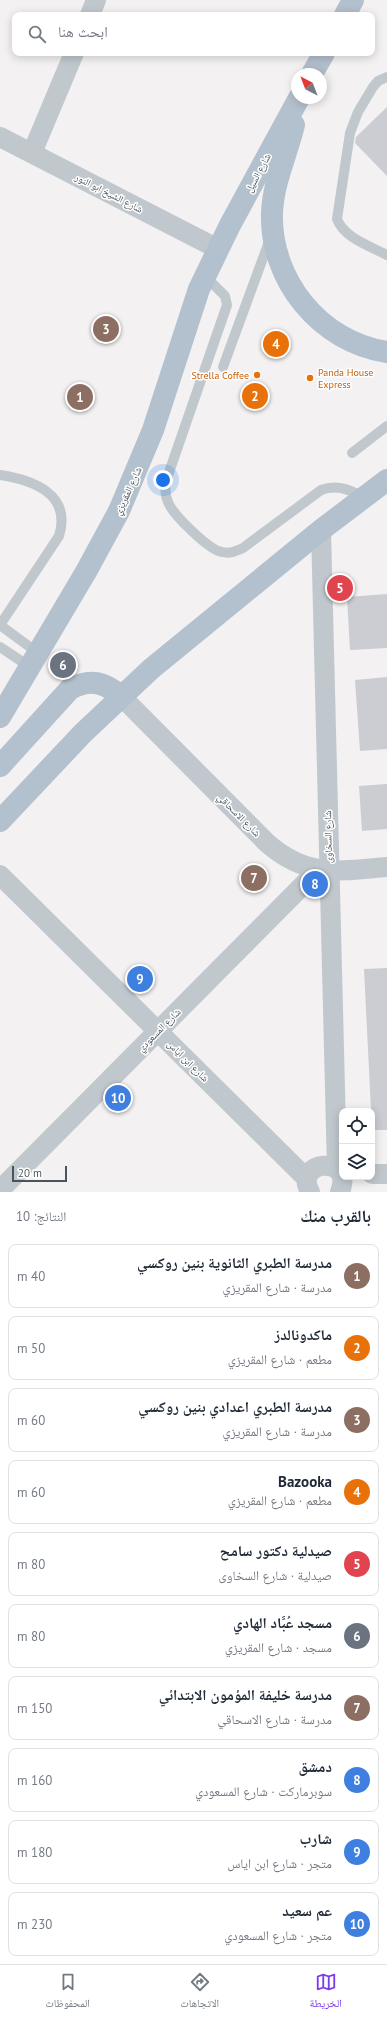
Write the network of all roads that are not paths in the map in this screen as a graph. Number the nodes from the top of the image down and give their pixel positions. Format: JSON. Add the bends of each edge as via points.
{"nodes":[{"id":1,"x":96,"y":0,"type":"edge"},
{"id":2,"x":353,"y":0,"type":"edge"},
{"id":3,"x":91,"y":12,"type":"edge"},
{"id":4,"x":347,"y":12,"type":"edge"},
{"id":5,"x":73,"y":56,"type":"edge"},
{"id":6,"x":322,"y":56,"type":"edge"},
{"id":7,"x":315,"y":68,"type":"edge"},
{"id":8,"x":387,"y":77,"type":"edge"},
{"id":9,"x":296,"y":104,"type":"edge"},
{"id":10,"x":297,"y":104,"type":"edge"},
{"id":11,"x":0,"y":137,"type":"edge"},
{"id":12,"x":32,"y":153,"type":"junction"},
{"id":13,"x":273,"y":231,"type":"junction"},
{"id":14,"x":218,"y":249,"type":"junction"},
{"id":15,"x":387,"y":255,"type":"edge"},
{"id":16,"x":205,"y":276,"type":"junction"},
{"id":17,"x":387,"y":352,"type":"edge"},
{"id":18,"x":223,"y":367,"type":"dead end"},
{"id":19,"x":387,"y":426,"type":"edge"},
{"id":20,"x":352,"y":453,"type":"dead end"},
{"id":21,"x":0,"y":475,"type":"edge"},
{"id":22,"x":387,"y":480,"type":"edge"},
{"id":23,"x":364,"y":497,"type":"junction"},
{"id":24,"x":321,"y":530,"type":"junction"},
{"id":25,"x":0,"y":625,"type":"edge"},
{"id":26,"x":0,"y":647,"type":"edge"},
{"id":27,"x":34,"y":660,"type":"junction"},
{"id":28,"x":122,"y":696,"type":"junction"},
{"id":29,"x":0,"y":717,"type":"edge"},
{"id":30,"x":0,"y":766,"type":"edge"},
{"id":31,"x":0,"y":821,"type":"edge"},
{"id":32,"x":387,"y":867,"type":"edge"},
{"id":33,"x":323,"y":870,"type":"junction"},
{"id":34,"x":0,"y":875,"type":"edge"},
{"id":35,"x":158,"y":1031,"type":"junction"},
{"id":36,"x":339,"y":1160,"type":"edge"},
{"id":37,"x":375,"y":1174,"type":"edge"},
{"id":38,"x":387,"y":1174,"type":"edge"},
{"id":39,"x":339,"y":1177,"type":"edge"},
{"id":40,"x":308,"y":1188,"type":"edge"},
{"id":41,"x":0,"y":1190,"type":"edge"}],
"edges":[{"from":1,"to":3,"type":"street"},
{"from":2,"to":4,"type":"main road"},
{"from":5,"to":12,"type":"street"},
{"from":6,"to":7,"type":"main road"},
{"from":8,"to":15,"type":"lane","via":[[373,87],[358,112],[350,133],[337,219],[347,233]]},
{"from":9,"to":14,"type":"main road","name":"شارع السيل"},
{"from":10,"to":13,"type":"main road","via":[[274,194]]},
{"from":11,"to":12,"type":"street","name":"شارع الشيخ ابو النور"},
{"from":12,"to":14,"type":"street","name":"شارع الشيخ ابو النور"},
{"from":13,"to":17,"type":"main road","via":[[284,274],[300,301],[313,315],[344,338],[361,346]]},
{"from":13,"to":18,"type":"lane"},
{"from":14,"to":16,"type":"main road","name":"شارع المقريزي"},
{"from":16,"to":23,"type":"lane","via":[[225,296],[227,305],[168,475],[166,495],[172,509],[210,547],[230,553],[243,548],[327,487],[341,487]]},
{"from":16,"to":27,"type":"main road","name":"شارع المقريزي","via":[[154,430],[134,478],[98,551]]},
{"from":19,"to":20,"type":"lane"},
{"from":21,"to":25,"type":"lane","via":[[24,479],[44,490],[59,506],[63,521],[60,536]]},
{"from":22,"to":23,"type":"main road"},
{"from":23,"to":24,"type":"main road"},
{"from":24,"to":28,"type":"main road"},
{"from":24,"to":33,"type":"street","name":"شارع السخاوى"},
{"from":25,"to":27,"type":"lane"},
{"from":26,"to":27,"type":"lane"},
{"from":27,"to":29,"type":"main road","name":"شارع المقريزي"},
{"from":28,"to":30,"type":"main road","via":[[104,684],[87,682],[70,689]]},
{"from":28,"to":31,"type":"main road","via":[[46,771]]},
{"from":28,"to":33,"type":"street","name":"شارع الاسحاقي","via":[[267,843],[290,861],[303,867]]},
{"from":32,"to":33,"type":"street","name":"شارع الاسحاقي"},
{"from":33,"to":35,"type":"street","name":"شارع المسعودي"},
{"from":33,"to":36,"type":"street","name":"شارع السخاوى"},
{"from":34,"to":35,"type":"street","name":"شارع ابن اياس"},
{"from":35,"to":40,"type":"street","name":"شارع ابن اياس"},
{"from":35,"to":41,"type":"street","name":"شارع المسعودي"},
{"from":37,"to":38,"type":"street"},
{"from":39,"to":40,"type":"street","via":[[331,1166],[319,1166],[309,1174]]}]}
